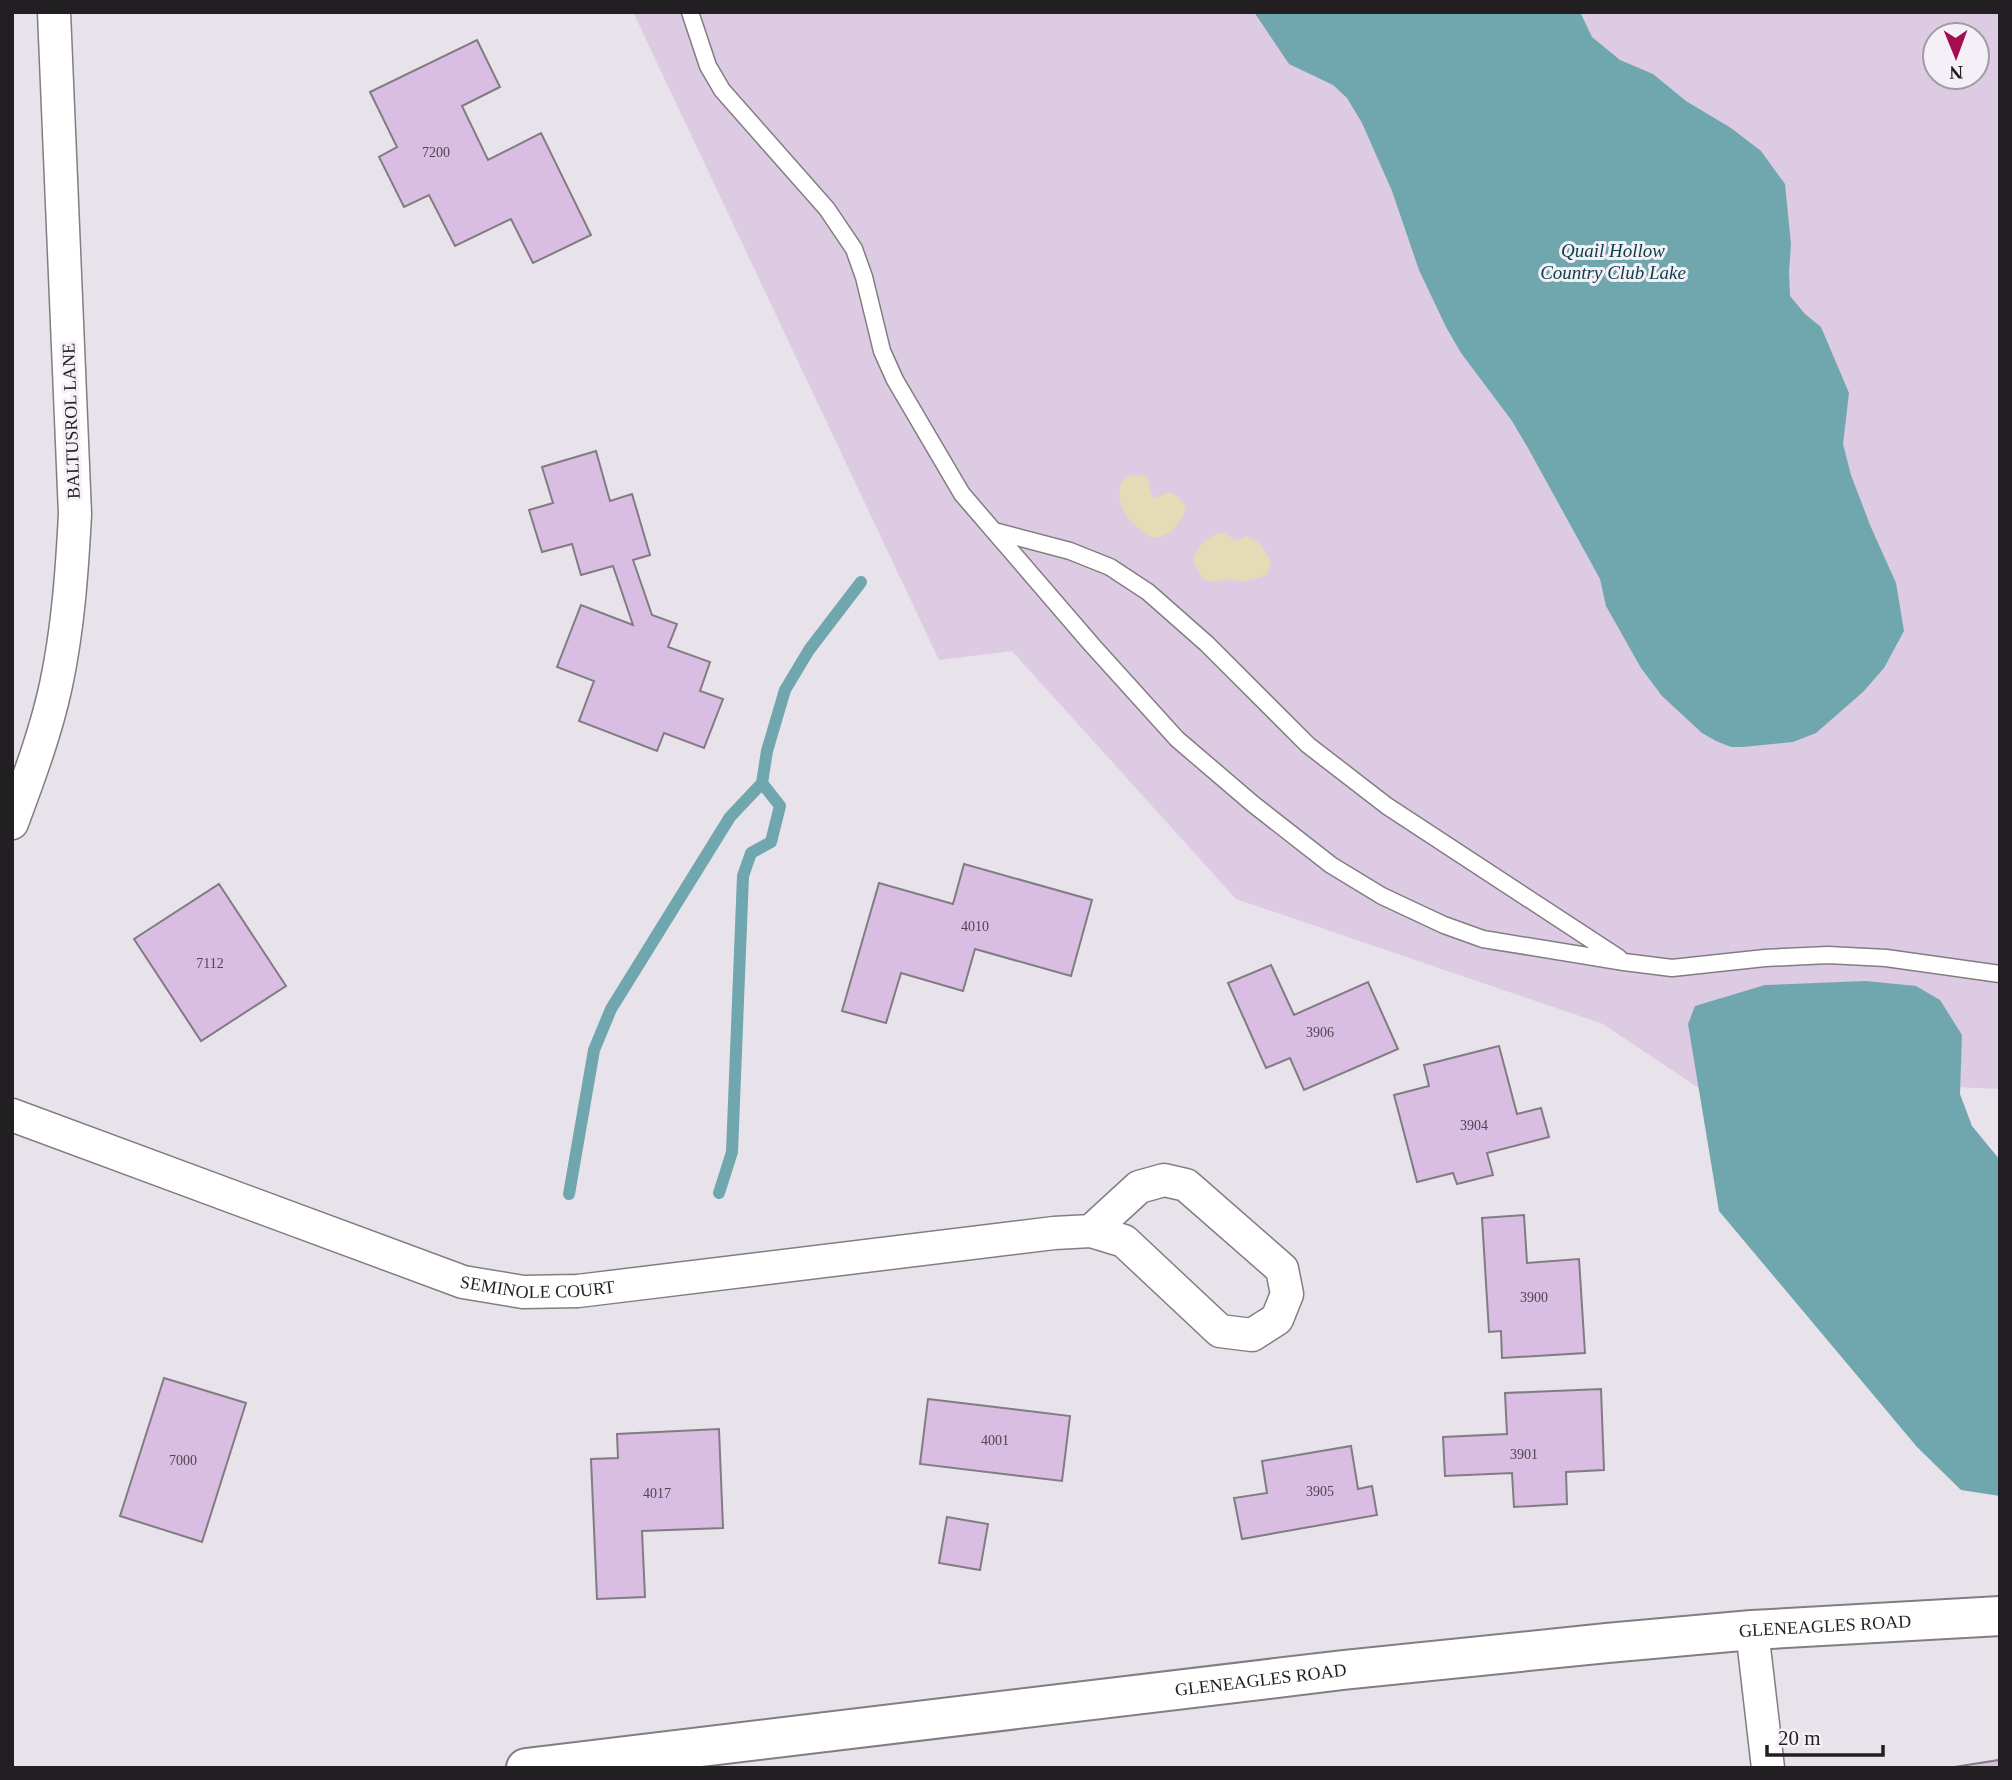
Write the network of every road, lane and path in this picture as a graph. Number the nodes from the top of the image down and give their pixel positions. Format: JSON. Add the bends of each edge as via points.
{"nodes":[{"id":1,"x":54,"y":12,"type":"edge"},
{"id":2,"x":690,"y":12,"type":"edge"},
{"id":3,"x":994,"y":531,"type":"junction"},
{"id":4,"x":12,"y":823,"type":"edge"},
{"id":5,"x":1624,"y":962,"type":"junction"},
{"id":6,"x":2000,"y":974,"type":"edge"},
{"id":7,"x":12,"y":1115,"type":"edge"},
{"id":8,"x":1091,"y":1231,"type":"junction"},
{"id":9,"x":2000,"y":1616,"type":"edge"},
{"id":10,"x":1752,"y":1630,"type":"junction"},
{"id":11,"x":526,"y":1768,"type":"edge"},
{"id":12,"x":1768,"y":1768,"type":"edge"}],
"edges":[{"from":1,"to":4,"type":"street","name":"BALTUSROL LANE","via":[[75,514],[72,582],[56,684],[39,750]]},
{"from":2,"to":3,"type":"lane","via":[[708,66],[722,90],[827,209],[854,249],[882,351],[895,380],[962,494]]},
{"from":3,"to":5,"type":"lane","via":[[1070,551],[1110,568],[1148,592],[1308,745],[1387,806]]},
{"from":3,"to":5,"type":"lane","via":[[1177,738],[1331,865],[1382,896],[1483,939]]},
{"from":5,"to":6,"type":"lane","via":[[1672,968],[1828,955]]},
{"from":7,"to":8,"type":"street","name":"SEMINOLE COURT","via":[[463,1282],[523,1292],[578,1291]]},
{"from":8,"to":8,"type":"street","name":"SEMINOLE COURT","via":[[1124,1241],[1220,1331],[1252,1335],[1277,1319],[1287,1294],[1282,1269],[1186,1185],[1164,1180],[1139,1187]]},
{"from":9,"to":10,"type":"street","name":"GLENEAGLES ROAD"},
{"from":10,"to":11,"type":"street","name":"GLENEAGLES ROAD","via":[[1357,1669]]},
{"from":10,"to":12,"type":"street"}]}
